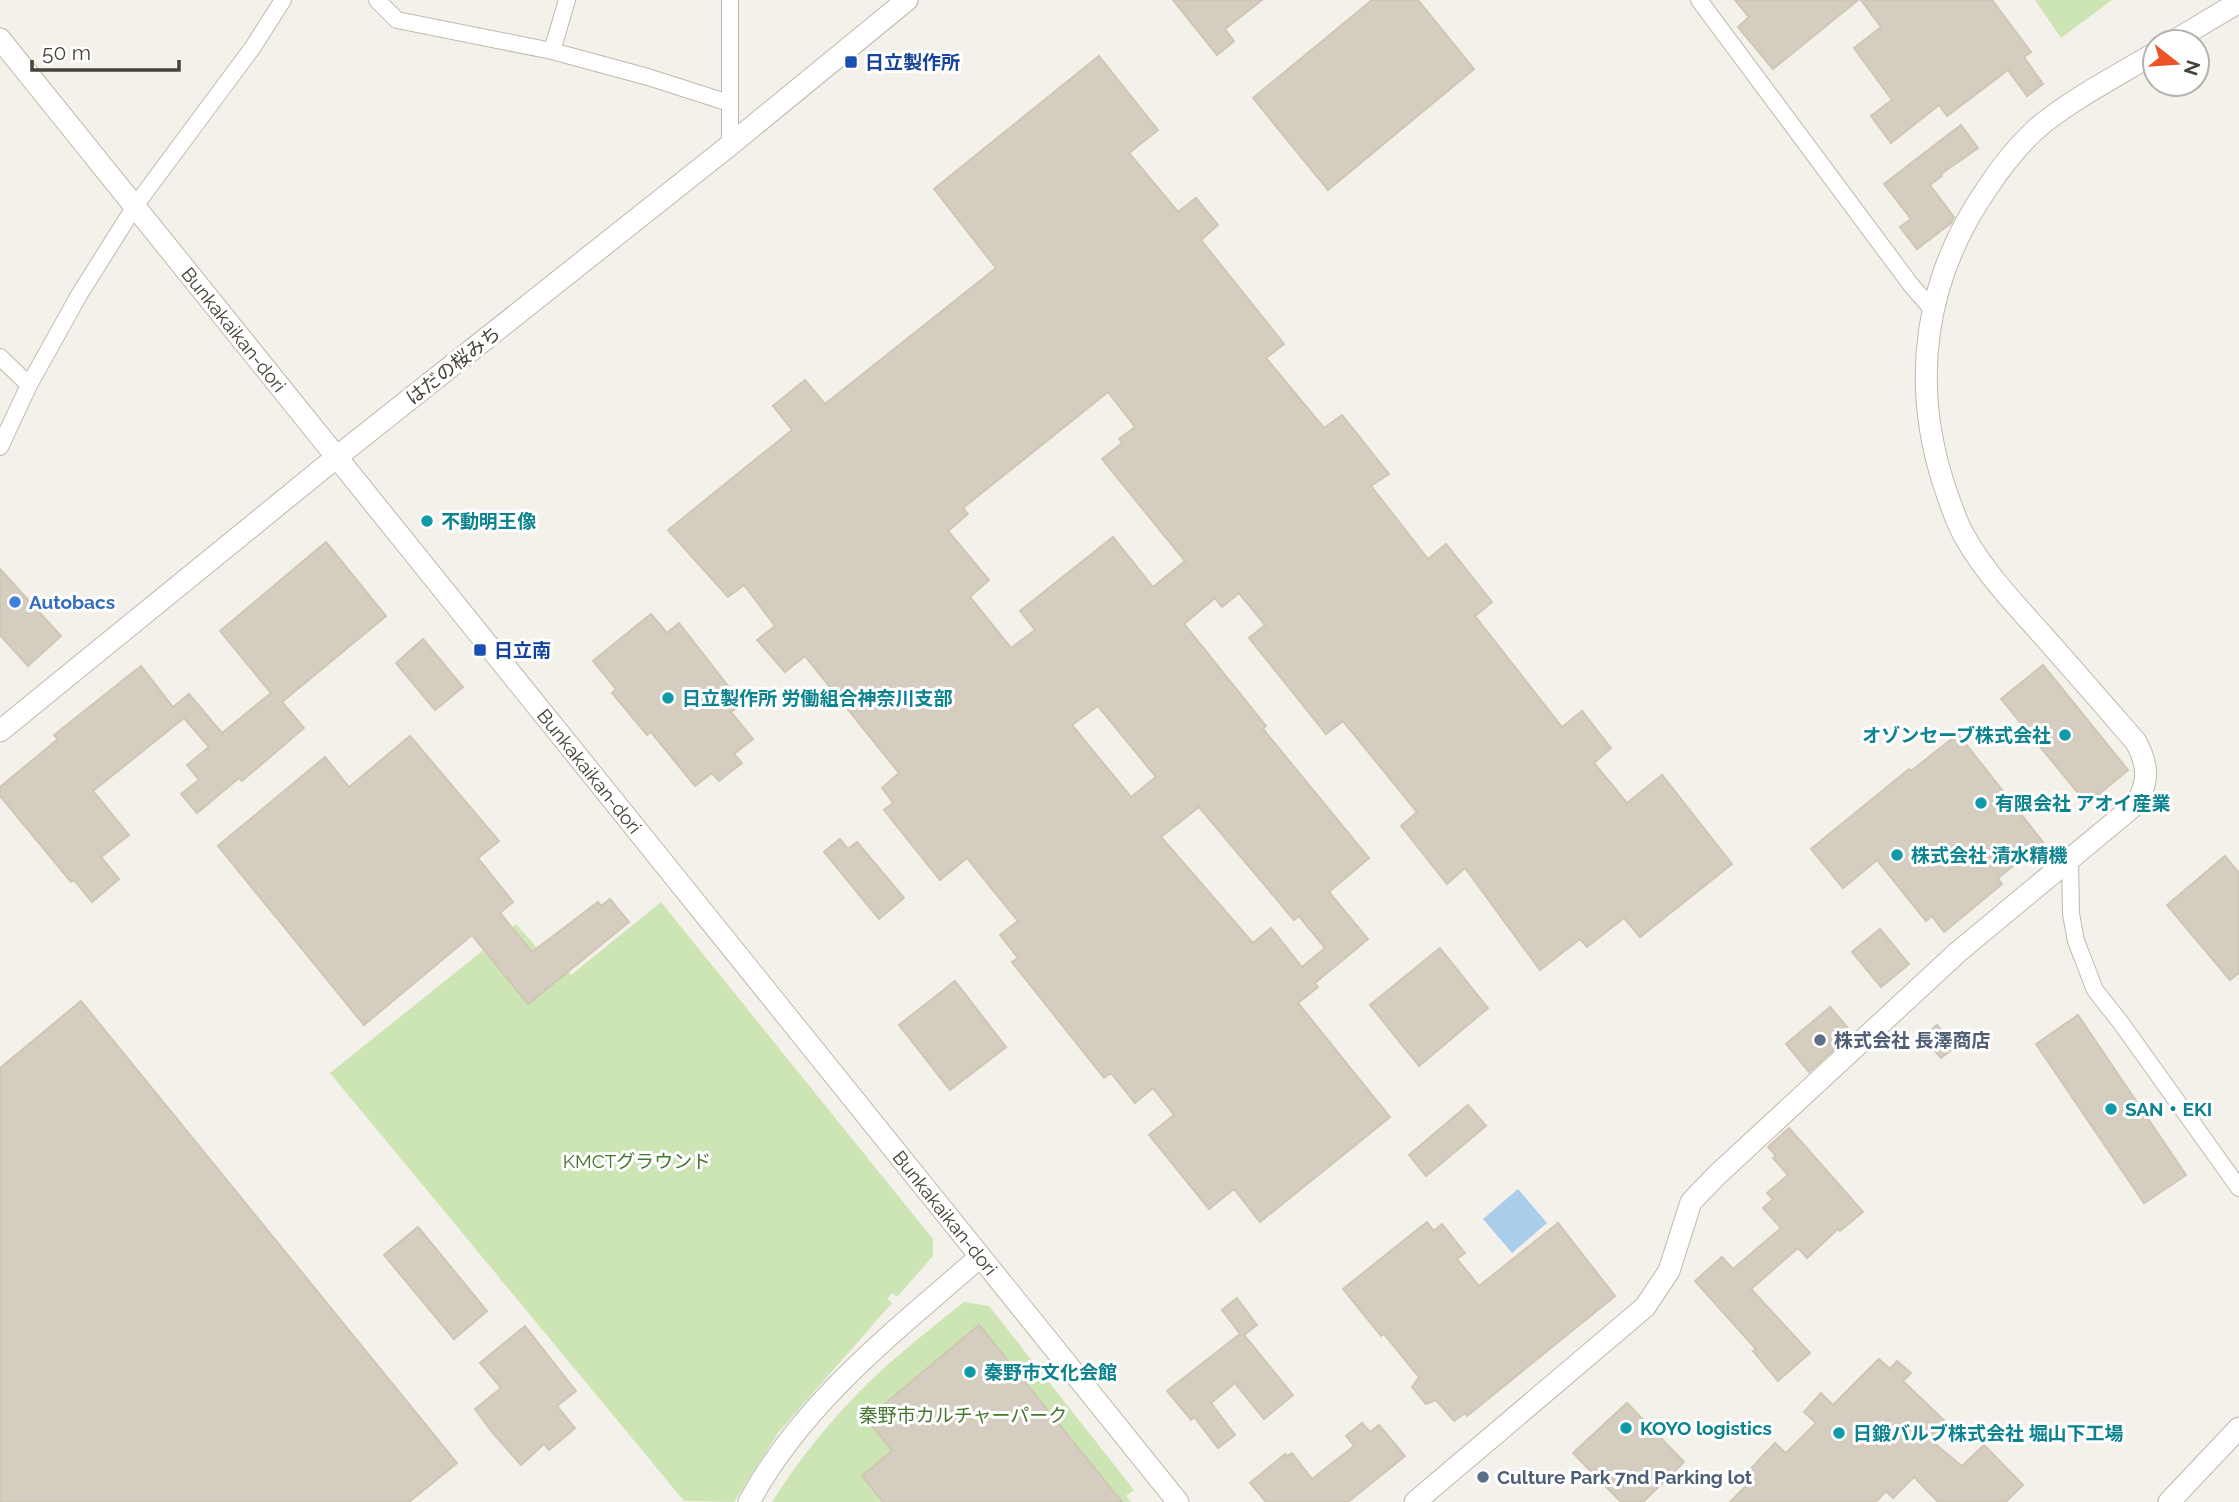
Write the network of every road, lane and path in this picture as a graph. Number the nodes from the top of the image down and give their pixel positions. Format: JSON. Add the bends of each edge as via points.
{"nodes":[{"id":1,"x":283,"y":0,"type":"edge"},
{"id":2,"x":377,"y":0,"type":"edge"},
{"id":3,"x":567,"y":0,"type":"edge"},
{"id":4,"x":730,"y":0,"type":"edge"},
{"id":5,"x":907,"y":0,"type":"edge"},
{"id":6,"x":1699,"y":0,"type":"edge"},
{"id":7,"x":2239,"y":2,"type":"edge"},
{"id":8,"x":2195,"y":28,"type":"edge"},
{"id":9,"x":0,"y":39,"type":"edge"},
{"id":10,"x":552,"y":51,"type":"junction"},
{"id":11,"x":2141,"y":61,"type":"edge"},
{"id":12,"x":729,"y":103,"type":"junction"},
{"id":13,"x":730,"y":145,"type":"junction"},
{"id":14,"x":135,"y":206,"type":"junction"},
{"id":15,"x":1932,"y":309,"type":"junction"},
{"id":16,"x":0,"y":357,"type":"edge"},
{"id":17,"x":29,"y":385,"type":"junction"},
{"id":18,"x":0,"y":447,"type":"edge"},
{"id":19,"x":338,"y":456,"type":"junction"},
{"id":20,"x":0,"y":731,"type":"edge"},
{"id":21,"x":2070,"y":860,"type":"junction"},
{"id":22,"x":2239,"y":1188,"type":"edge"},
{"id":23,"x":980,"y":1257,"type":"junction"},
{"id":24,"x":2239,"y":1428,"type":"edge"},
{"id":25,"x":749,"y":1502,"type":"edge"},
{"id":26,"x":1178,"y":1502,"type":"edge"},
{"id":27,"x":1415,"y":1502,"type":"edge"},
{"id":28,"x":2169,"y":1502,"type":"edge"}],
"edges":[{"from":1,"to":14,"type":"street"},
{"from":2,"to":10,"type":"street","via":[[397,20]]},
{"from":3,"to":10,"type":"street"},
{"from":4,"to":12,"type":"street"},
{"from":5,"to":13,"type":"street","name":"はだの桜みち"},
{"from":6,"to":15,"type":"street"},
{"from":7,"to":8,"type":"street"},
{"from":9,"to":14,"type":"street","name":"Bunkakaikan-dori"},
{"from":10,"to":12,"type":"street"},
{"from":11,"to":15,"type":"street","via":[[2035,130],[2001,168],[1952,248]]},
{"from":12,"to":13,"type":"street"},
{"from":13,"to":19,"type":"street","name":"はだの桜みち"},
{"from":14,"to":17,"type":"street"},
{"from":14,"to":19,"type":"street","name":"Bunkakaikan-dori"},
{"from":15,"to":21,"type":"street","via":[[1925,365],[1928,411],[1935,456],[1965,537],[1997,583],[2136,742],[2147,769],[2135,805]]},
{"from":16,"to":17,"type":"street"},
{"from":17,"to":18,"type":"street"},
{"from":19,"to":20,"type":"street","name":"はだの桜みち"},
{"from":19,"to":23,"type":"street","name":"Bunkakaikan-dori"},
{"from":21,"to":22,"type":"street","via":[[2076,941],[2095,990]]},
{"from":21,"to":27,"type":"street","via":[[1958,952],[1717,1175],[1691,1202],[1669,1271],[1645,1307]]},
{"from":23,"to":25,"type":"street","via":[[842,1378],[764,1474]]},
{"from":23,"to":26,"type":"street","name":"Bunkakaikan-dori"},
{"from":24,"to":28,"type":"street"}]}
